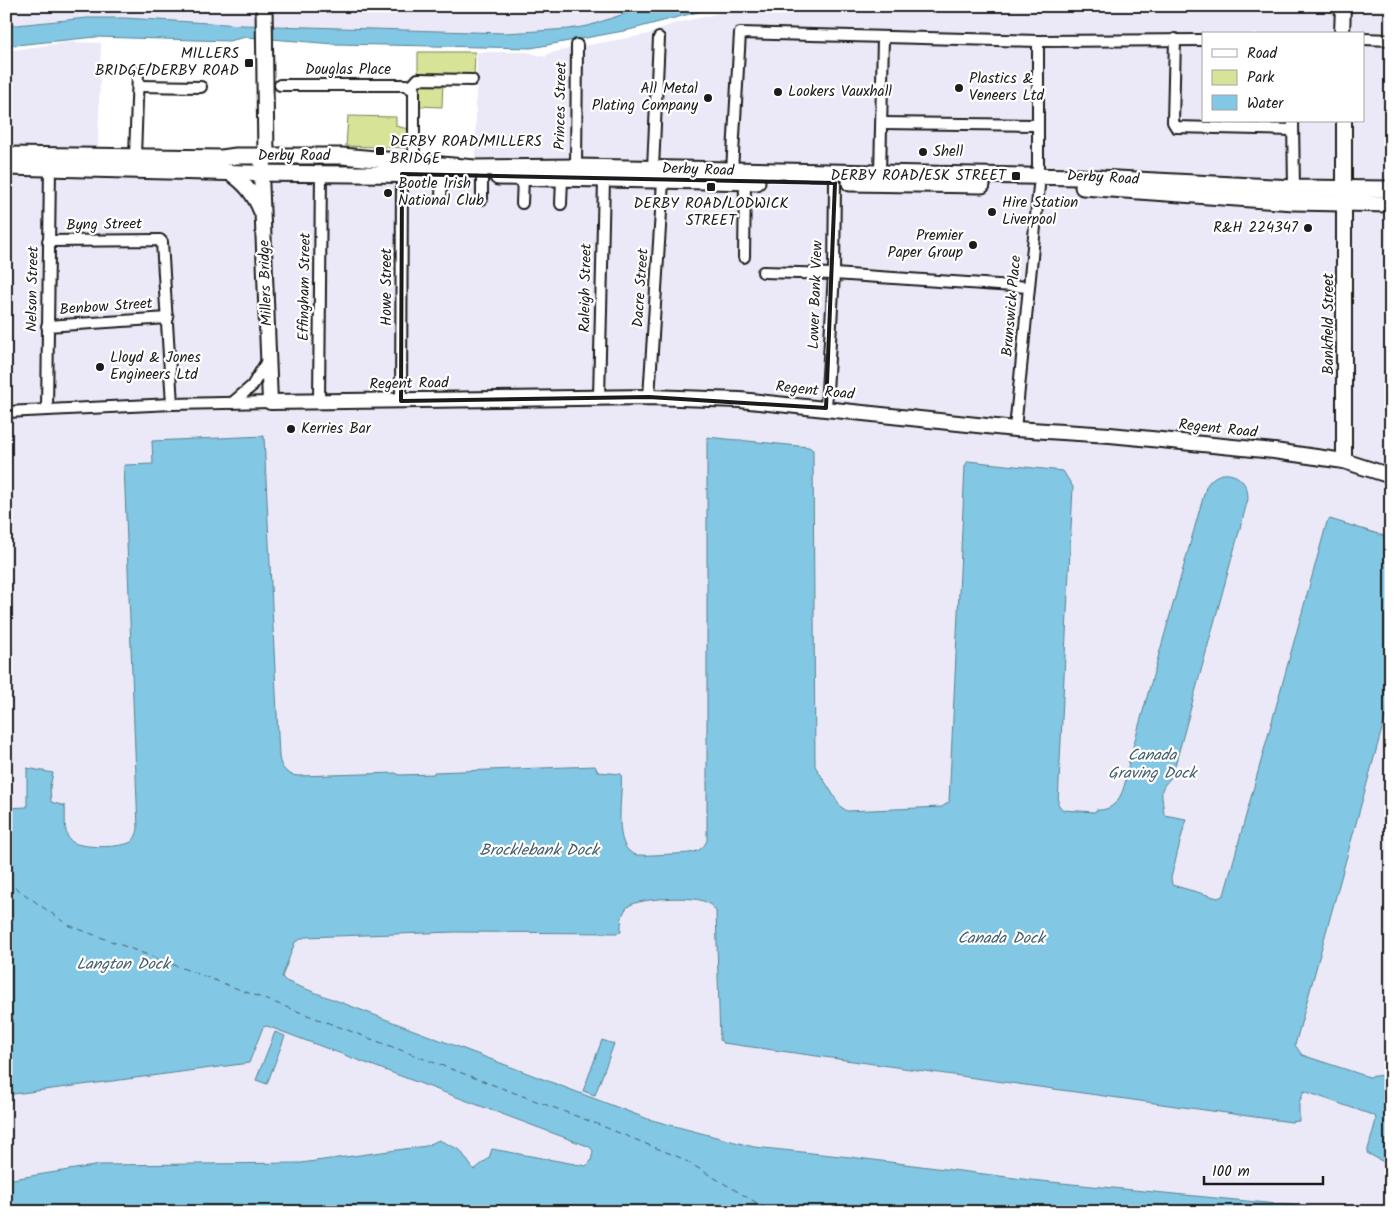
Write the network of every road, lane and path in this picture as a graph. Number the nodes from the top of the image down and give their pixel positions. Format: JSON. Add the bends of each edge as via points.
{"nodes":[{"id":1,"x":255,"y":6,"type":"edge"},
{"id":2,"x":264,"y":6,"type":"edge"},
{"id":3,"x":1343,"y":6,"type":"edge"},
{"id":4,"x":1342,"y":32,"type":"edge"},
{"id":5,"x":659,"y":38,"type":"dead end"},
{"id":6,"x":882,"y":38,"type":"junction"},
{"id":7,"x":1175,"y":38,"type":"junction"},
{"id":8,"x":1364,"y":39,"type":"edge"},
{"id":9,"x":1202,"y":40,"type":"edge"},
{"id":10,"x":1391,"y":40,"type":"edge"},
{"id":11,"x":1038,"y":41,"type":"junction"},
{"id":12,"x":260,"y":45,"type":"junction"},
{"id":13,"x":577,"y":45,"type":"dead end"},
{"id":14,"x":138,"y":72,"type":"dead end"},
{"id":15,"x":472,"y":80,"type":"dead end"},
{"id":16,"x":280,"y":85,"type":"dead end"},
{"id":17,"x":138,"y":86,"type":"junction"},
{"id":18,"x":201,"y":87,"type":"dead end"},
{"id":19,"x":410,"y":88,"type":"junction"},
{"id":20,"x":1344,"y":122,"type":"edge"},
{"id":21,"x":882,"y":123,"type":"junction"},
{"id":22,"x":1037,"y":125,"type":"junction"},
{"id":23,"x":1293,"y":126,"type":"edge"},
{"id":24,"x":6,"y":155,"type":"edge"},
{"id":25,"x":135,"y":156,"type":"junction"},
{"id":26,"x":261,"y":162,"type":"junction"},
{"id":27,"x":414,"y":162,"type":"junction"},
{"id":28,"x":6,"y":167,"type":"edge"},
{"id":29,"x":576,"y":167,"type":"junction"},
{"id":30,"x":50,"y":168,"type":"junction"},
{"id":31,"x":653,"y":168,"type":"junction"},
{"id":32,"x":732,"y":171,"type":"junction"},
{"id":33,"x":230,"y":172,"type":"junction"},
{"id":34,"x":321,"y":172,"type":"junction"},
{"id":35,"x":880,"y":173,"type":"junction"},
{"id":36,"x":402,"y":174,"type":"junction"},
{"id":37,"x":442,"y":175,"type":"junction"},
{"id":38,"x":482,"y":176,"type":"junction"},
{"id":39,"x":523,"y":178,"type":"junction"},
{"id":40,"x":562,"y":178,"type":"junction"},
{"id":41,"x":604,"y":180,"type":"junction"},
{"id":42,"x":663,"y":181,"type":"junction"},
{"id":43,"x":1038,"y":181,"type":"junction"},
{"id":44,"x":745,"y":182,"type":"junction"},
{"id":45,"x":835,"y":183,"type":"junction"},
{"id":46,"x":1259,"y":186,"type":"junction"},
{"id":47,"x":1294,"y":188,"type":"junction"},
{"id":48,"x":1346,"y":188,"type":"junction"},
{"id":49,"x":1391,"y":189,"type":"edge"},
{"id":50,"x":1391,"y":196,"type":"edge"},
{"id":51,"x":441,"y":197,"type":"dead end"},
{"id":52,"x":482,"y":199,"type":"dead end"},
{"id":53,"x":522,"y":203,"type":"dead end"},
{"id":54,"x":561,"y":204,"type":"dead end"},
{"id":55,"x":1391,"y":204,"type":"edge"},
{"id":56,"x":1346,"y":205,"type":"junction"},
{"id":57,"x":263,"y":217,"type":"junction"},
{"id":58,"x":48,"y":242,"type":"junction"},
{"id":59,"x":744,"y":257,"type":"dead end"},
{"id":60,"x":763,"y":272,"type":"dead end"},
{"id":61,"x":834,"y":274,"type":"junction"},
{"id":62,"x":1029,"y":287,"type":"junction"},
{"id":63,"x":168,"y":318,"type":"junction"},
{"id":64,"x":47,"y":326,"type":"junction"},
{"id":65,"x":268,"y":358,"type":"junction"},
{"id":66,"x":599,"y":397,"type":"junction"},
{"id":67,"x":649,"y":397,"type":"junction"},
{"id":68,"x":401,"y":401,"type":"junction"},
{"id":69,"x":270,"y":402,"type":"junction"},
{"id":70,"x":319,"y":402,"type":"junction"},
{"id":71,"x":231,"y":403,"type":"junction"},
{"id":72,"x":172,"y":404,"type":"junction"},
{"id":73,"x":826,"y":408,"type":"junction"},
{"id":74,"x":46,"y":410,"type":"junction"},
{"id":75,"x":6,"y":412,"type":"edge"},
{"id":76,"x":1016,"y":429,"type":"junction"},
{"id":77,"x":1344,"y":461,"type":"junction"},
{"id":78,"x":1391,"y":476,"type":"edge"}],
"edges":[{"from":1,"to":12,"type":"highway","name":"Millers Bridge"},
{"from":2,"to":12,"type":"highway","name":"Millers Bridge"},
{"from":3,"to":4,"type":"main road"},
{"from":5,"to":31,"type":"street"},
{"from":6,"to":11,"type":"street"},
{"from":6,"to":21,"type":"street"},
{"from":6,"to":32,"type":"street","via":[[740,34]]},
{"from":7,"to":9,"type":"street"},
{"from":7,"to":11,"type":"street"},
{"from":7,"to":23,"type":"street","via":[[1173,122],[1176,127]]},
{"from":8,"to":10,"type":"street"},
{"from":11,"to":22,"type":"street","name":"Brunswick Place"},
{"from":12,"to":26,"type":"highway","name":"Millers Bridge"},
{"from":13,"to":29,"type":"street","name":"Princes Street"},
{"from":14,"to":17,"type":"street"},
{"from":15,"to":19,"type":"street","via":[[418,79]]},
{"from":16,"to":19,"type":"street","name":"Douglas Place","via":[[406,85]]},
{"from":17,"to":18,"type":"street"},
{"from":17,"to":25,"type":"street"},
{"from":19,"to":27,"type":"street","name":"Douglas Place","via":[[414,90],[408,121]]},
{"from":20,"to":48,"type":"main road","name":"Bankfield Street"},
{"from":21,"to":22,"type":"street"},
{"from":21,"to":35,"type":"street"},
{"from":22,"to":43,"type":"street","name":"Brunswick Place"},
{"from":23,"to":47,"type":"street"},
{"from":24,"to":25,"type":"highway","name":"Derby Road"},
{"from":25,"to":26,"type":"highway","name":"Derby Road"},
{"from":26,"to":27,"type":"highway","name":"Derby Road","via":[[342,156]]},
{"from":26,"to":33,"type":"highway","name":"Derby Road"},
{"from":26,"to":34,"type":"highway","name":"Derby Road"},
{"from":26,"to":57,"type":"main road","name":"Millers Bridge"},
{"from":27,"to":29,"type":"highway","name":"Derby Road","via":[[475,168]]},
{"from":28,"to":30,"type":"highway","name":"Derby Road"},
{"from":29,"to":31,"type":"highway","name":"Derby Road"},
{"from":30,"to":33,"type":"highway","name":"Derby Road"},
{"from":30,"to":58,"type":"street","name":"Nelson Street"},
{"from":31,"to":32,"type":"highway","name":"Derby Road"},
{"from":32,"to":35,"type":"highway","name":"Derby Road"},
{"from":33,"to":57,"type":"main road","via":[[252,193]]},
{"from":34,"to":36,"type":"highway","name":"Derby Road"},
{"from":34,"to":70,"type":"street","name":"Effingham Street"},
{"from":35,"to":43,"type":"highway","name":"Derby Road"},
{"from":36,"to":37,"type":"highway","name":"Derby Road"},
{"from":36,"to":68,"type":"street","name":"Howe Street"},
{"from":37,"to":38,"type":"highway","name":"Derby Road"},
{"from":37,"to":51,"type":"street"},
{"from":38,"to":39,"type":"highway","name":"Derby Road"},
{"from":38,"to":52,"type":"street"},
{"from":39,"to":40,"type":"highway","name":"Derby Road"},
{"from":39,"to":53,"type":"street"},
{"from":40,"to":41,"type":"highway","name":"Derby Road"},
{"from":40,"to":54,"type":"street"},
{"from":41,"to":42,"type":"highway","name":"Derby Road"},
{"from":41,"to":66,"type":"street","name":"Raleigh Street"},
{"from":42,"to":44,"type":"highway","name":"Derby Road"},
{"from":42,"to":67,"type":"street","name":"Dacre Street"},
{"from":43,"to":45,"type":"highway","name":"Derby Road"},
{"from":43,"to":46,"type":"highway","name":"Derby Road"},
{"from":43,"to":56,"type":"highway","name":"Derby Road"},
{"from":43,"to":62,"type":"street","name":"Brunswick Place"},
{"from":44,"to":45,"type":"highway","name":"Derby Road"},
{"from":44,"to":59,"type":"street"},
{"from":45,"to":61,"type":"street","name":"Lower Bank View"},
{"from":46,"to":47,"type":"highway","name":"Derby Road"},
{"from":46,"to":56,"type":"highway","via":[[1276,191],[1334,194]]},
{"from":47,"to":48,"type":"highway","name":"Derby Road"},
{"from":48,"to":49,"type":"highway","name":"Derby Road"},
{"from":48,"to":50,"type":"highway","via":[[1355,196]]},
{"from":48,"to":56,"type":"main road","name":"Bankfield Street"},
{"from":55,"to":56,"type":"highway","name":"Derby Road"},
{"from":56,"to":77,"type":"main road","name":"Bankfield Street"},
{"from":57,"to":65,"type":"main road","name":"Millers Bridge"},
{"from":58,"to":63,"type":"street","name":"Byng Street","via":[[160,240],[164,244]]},
{"from":58,"to":64,"type":"street","name":"Nelson Street"},
{"from":60,"to":61,"type":"street"},
{"from":61,"to":62,"type":"street"},
{"from":61,"to":73,"type":"street","name":"Lower Bank View"},
{"from":62,"to":76,"type":"street","name":"Brunswick Place"},
{"from":63,"to":64,"type":"street","name":"Benbow Street"},
{"from":63,"to":72,"type":"street"},
{"from":64,"to":74,"type":"street","name":"Nelson Street"},
{"from":65,"to":69,"type":"main road","name":"Millers Bridge"},
{"from":65,"to":71,"type":"street","via":[[252,386]]},
{"from":66,"to":67,"type":"main road","name":"Regent Road"},
{"from":66,"to":68,"type":"main road","name":"Regent Road"},
{"from":67,"to":73,"type":"main road","name":"Regent Road","via":[[740,400]]},
{"from":68,"to":70,"type":"main road","name":"Regent Road"},
{"from":69,"to":70,"type":"main road","name":"Regent Road"},
{"from":69,"to":71,"type":"street","name":"Regent Road"},
{"from":71,"to":72,"type":"street","name":"Regent Road"},
{"from":72,"to":74,"type":"street","name":"Regent Road"},
{"from":73,"to":76,"type":"main road","name":"Regent Road"},
{"from":74,"to":75,"type":"street","name":"Regent Road"},
{"from":76,"to":77,"type":"main road","name":"Regent Road","via":[[1179,441]]},
{"from":77,"to":78,"type":"main road","name":"Regent Road"}]}
